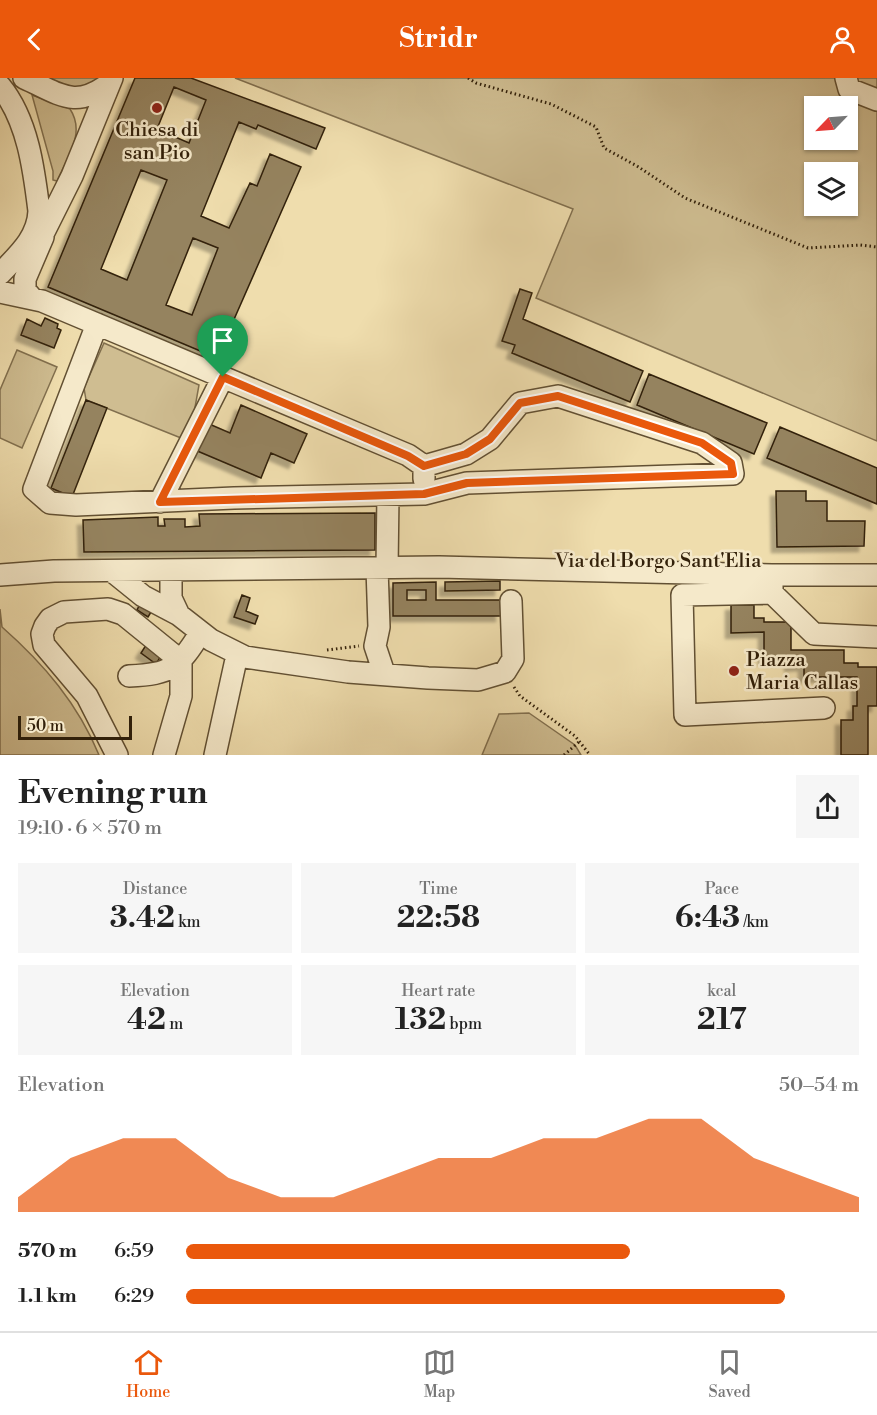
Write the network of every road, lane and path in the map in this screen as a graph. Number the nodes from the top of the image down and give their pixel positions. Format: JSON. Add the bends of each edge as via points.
{"nodes":[{"id":1,"x":24,"y":78,"type":"edge"},
{"id":2,"x":468,"y":78,"type":"edge"},
{"id":3,"x":846,"y":78,"type":"edge"},
{"id":4,"x":111,"y":81,"type":"edge"},
{"id":5,"x":0,"y":86,"type":"edge"},
{"id":6,"x":877,"y":100,"type":"edge"},
{"id":7,"x":34,"y":243,"type":"junction"},
{"id":8,"x":877,"y":247,"type":"edge"},
{"id":9,"x":0,"y":274,"type":"edge"},
{"id":10,"x":0,"y":292,"type":"edge"},
{"id":11,"x":37,"y":299,"type":"junction"},
{"id":12,"x":97,"y":324,"type":"junction"},
{"id":13,"x":223,"y":377,"type":"junction"},
{"id":14,"x":424,"y":466,"type":"junction"},
{"id":15,"x":424,"y":494,"type":"junction"},
{"id":16,"x":388,"y":495,"type":"junction"},
{"id":17,"x":160,"y":502,"type":"junction"},
{"id":18,"x":877,"y":562,"type":"edge"},
{"id":19,"x":439,"y":567,"type":"junction"},
{"id":20,"x":382,"y":568,"type":"junction"},
{"id":21,"x":112,"y":571,"type":"junction"},
{"id":22,"x":171,"y":571,"type":"junction"},
{"id":23,"x":682,"y":573,"type":"junction"},
{"id":24,"x":877,"y":574,"type":"edge"},
{"id":25,"x":0,"y":575,"type":"edge"},
{"id":26,"x":772,"y":577,"type":"junction"},
{"id":27,"x":682,"y":595,"type":"junction"},
{"id":28,"x":511,"y":601,"type":"dead end"},
{"id":29,"x":179,"y":615,"type":"junction"},
{"id":30,"x":201,"y":632,"type":"junction"},
{"id":31,"x":877,"y":637,"type":"edge"},
{"id":32,"x":237,"y":655,"type":"junction"},
{"id":33,"x":181,"y":661,"type":"junction"},
{"id":34,"x":505,"y":672,"type":"junction"},
{"id":35,"x":384,"y":673,"type":"junction"},
{"id":36,"x":129,"y":676,"type":"dead end"},
{"id":37,"x":824,"y":708,"type":"dead end"},
{"id":38,"x":580,"y":741,"type":"junction"},
{"id":39,"x":117,"y":755,"type":"edge"},
{"id":40,"x":164,"y":755,"type":"edge"},
{"id":41,"x":215,"y":755,"type":"edge"},
{"id":42,"x":564,"y":755,"type":"edge"},
{"id":43,"x":590,"y":755,"type":"edge"}],
"edges":[{"from":1,"to":4,"type":"street","via":[[67,97],[84,99]]},
{"from":2,"to":8,"type":"path","via":[[551,104],[596,127],[604,148],[685,198],[808,248]]},
{"from":3,"to":6,"type":"street","via":[[849,89]]},
{"from":4,"to":7,"type":"street","via":[[72,176]]},
{"from":5,"to":7,"type":"street","via":[[26,138],[39,223]]},
{"from":7,"to":9,"type":"street"},
{"from":7,"to":11,"type":"street","via":[[25,290]]},
{"from":10,"to":11,"type":"street"},
{"from":11,"to":12,"type":"street"},
{"from":12,"to":13,"type":"street"},
{"from":12,"to":17,"type":"street","via":[[34,489],[55,503],[76,506]]},
{"from":13,"to":14,"type":"street"},
{"from":13,"to":17,"type":"street"},
{"from":14,"to":15,"type":"street"},
{"from":14,"to":15,"type":"street","via":[[466,454],[490,439],[520,403],[558,396],[702,443],[731,463],[733,474],[467,483]]},
{"from":15,"to":16,"type":"street"},
{"from":16,"to":17,"type":"street"},
{"from":16,"to":20,"type":"street"},
{"from":18,"to":26,"type":"street","name":"Via del Borgo Sant'Elia"},
{"from":19,"to":20,"type":"street","name":"Via del Borgo Sant'Elia"},
{"from":19,"to":23,"type":"street","name":"Via del Borgo Sant'Elia"},
{"from":19,"to":26,"type":"street","name":"Via del Borgo Sant'Elia","via":[[467,561]]},
{"from":20,"to":22,"type":"street","name":"Via del Borgo Sant'Elia"},
{"from":20,"to":35,"type":"street","via":[[375,646]]},
{"from":21,"to":22,"type":"street","name":"Via del Borgo Sant'Elia"},
{"from":21,"to":25,"type":"street","name":"Via del Borgo Sant'Elia"},
{"from":21,"to":29,"type":"street","via":[[143,596]]},
{"from":22,"to":29,"type":"street","via":[[171,598]]},
{"from":23,"to":26,"type":"street","name":"Via del Borgo Sant'Elia"},
{"from":23,"to":27,"type":"street"},
{"from":24,"to":26,"type":"street","name":"Via del Borgo Sant'Elia"},
{"from":26,"to":27,"type":"street"},
{"from":26,"to":31,"type":"street","via":[[814,633]]},
{"from":27,"to":37,"type":"street","via":[[685,716]]},
{"from":28,"to":34,"type":"street","via":[[513,659]]},
{"from":29,"to":30,"type":"street"},
{"from":30,"to":32,"type":"street"},
{"from":30,"to":33,"type":"street"},
{"from":32,"to":35,"type":"street","via":[[348,672]]},
{"from":32,"to":41,"type":"street"},
{"from":33,"to":36,"type":"street","via":[[159,674]]},
{"from":33,"to":39,"type":"street","via":[[123,614],[108,609],[64,612],[45,626],[44,645],[87,696]]},
{"from":33,"to":40,"type":"street","via":[[181,696]]},
{"from":34,"to":35,"type":"street","via":[[478,680]]},
{"from":34,"to":38,"type":"path","via":[[520,696]]},
{"from":38,"to":42,"type":"path"},
{"from":38,"to":43,"type":"path"}]}
